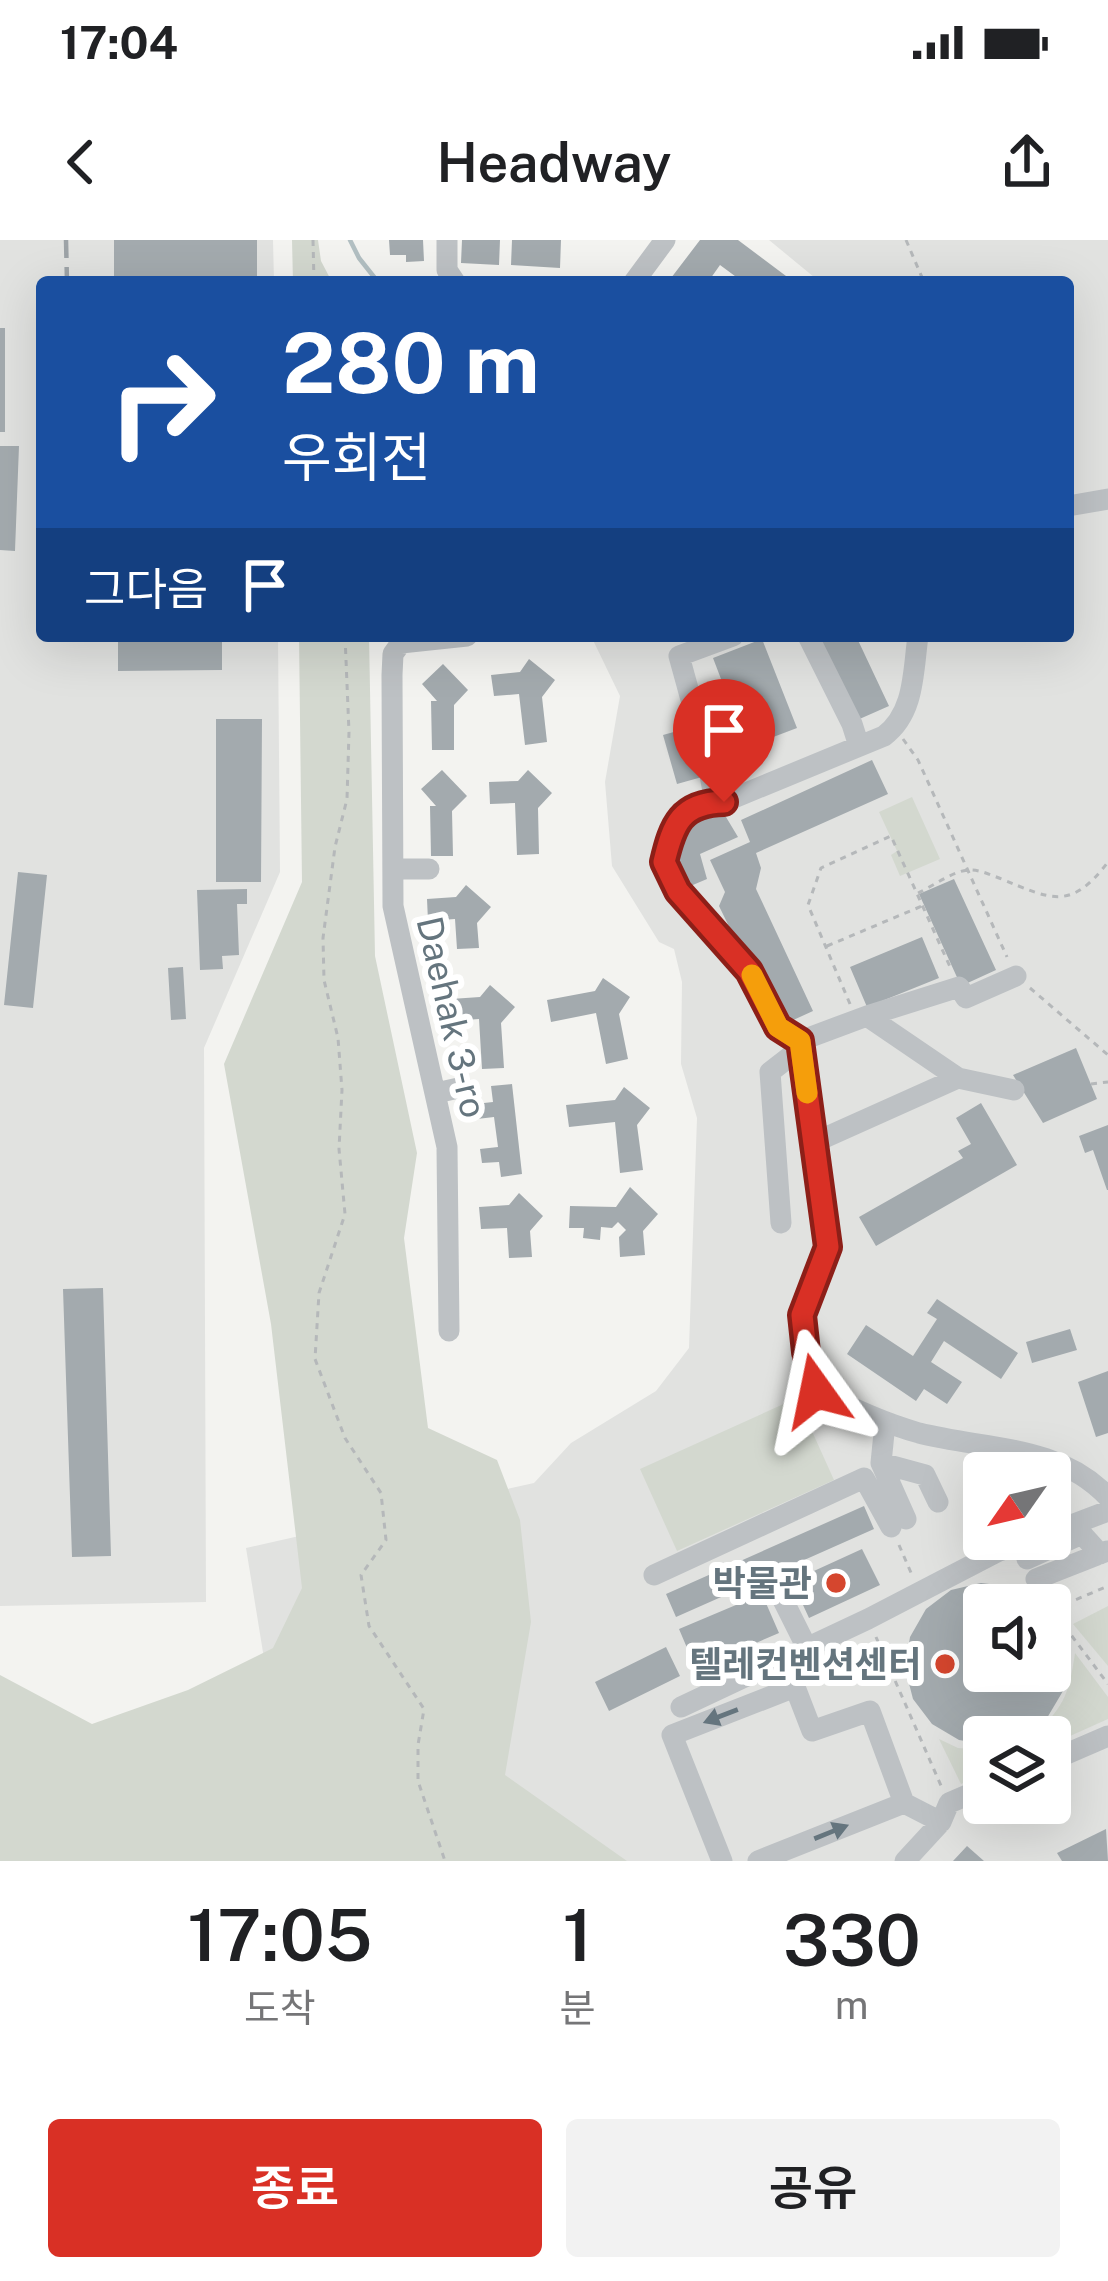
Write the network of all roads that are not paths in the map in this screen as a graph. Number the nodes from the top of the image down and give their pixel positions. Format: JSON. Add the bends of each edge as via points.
{"nodes":[{"id":1,"x":447,"y":240,"type":"edge"},
{"id":2,"x":664,"y":240,"type":"edge"},
{"id":3,"x":451,"y":276,"type":"edge"},
{"id":4,"x":638,"y":276,"type":"edge"},
{"id":5,"x":1108,"y":499,"type":"edge"},
{"id":6,"x":1074,"y":505,"type":"edge"},
{"id":7,"x":409,"y":642,"type":"edge"},
{"id":8,"x":717,"y":642,"type":"edge"},
{"id":9,"x":811,"y":642,"type":"edge"},
{"id":10,"x":917,"y":642,"type":"edge"},
{"id":11,"x":859,"y":746,"type":"junction"},
{"id":12,"x":715,"y":802,"type":"junction"},
{"id":13,"x":394,"y":869,"type":"junction"},
{"id":14,"x":429,"y":869,"type":"dead end"},
{"id":15,"x":1016,"y":976,"type":"road end"},
{"id":16,"x":862,"y":1018,"type":"junction"},
{"id":17,"x":801,"y":1045,"type":"junction"},
{"id":18,"x":958,"y":1078,"type":"junction"},
{"id":19,"x":463,"y":1087,"type":"dead end"},
{"id":20,"x":1014,"y":1090,"type":"dead end"},
{"id":21,"x":436,"y":1093,"type":"junction"},
{"id":22,"x":813,"y":1143,"type":"junction"},
{"id":23,"x":781,"y":1223,"type":"dead end"},
{"id":24,"x":448,"y":1331,"type":"dead end"},
{"id":25,"x":885,"y":1423,"type":"junction"},
{"id":26,"x":881,"y":1463,"type":"junction"},
{"id":27,"x":1108,"y":1497,"type":"edge"},
{"id":28,"x":938,"y":1502,"type":"dead end"},
{"id":29,"x":1108,"y":1511,"type":"edge"},
{"id":30,"x":1071,"y":1524,"type":"edge"},
{"id":31,"x":1071,"y":1540,"type":"edge"},
{"id":32,"x":1104,"y":1553,"type":"edge"},
{"id":33,"x":982,"y":1560,"type":"edge"},
{"id":34,"x":654,"y":1575,"type":"dead end"},
{"id":35,"x":780,"y":1594,"type":"dead end"},
{"id":36,"x":807,"y":1648,"type":"junction"},
{"id":37,"x":681,"y":1707,"type":"dead end"},
{"id":38,"x":1106,"y":1738,"type":"edge"},
{"id":39,"x":1071,"y":1752,"type":"edge"},
{"id":40,"x":963,"y":1801,"type":"edge"},
{"id":41,"x":904,"y":1803,"type":"junction"},
{"id":42,"x":945,"y":1813,"type":"junction"},
{"id":43,"x":722,"y":1861,"type":"edge"},
{"id":44,"x":758,"y":1861,"type":"edge"},
{"id":45,"x":905,"y":1861,"type":"edge"}],
"edges":[{"from":1,"to":3,"type":"street"},
{"from":2,"to":4,"type":"street"},
{"from":5,"to":6,"type":"street"},
{"from":7,"to":13,"type":"street","name":"Daehak 3-ro","via":[[393,654]]},
{"from":8,"to":12,"type":"street","via":[[679,656]]},
{"from":9,"to":11,"type":"street"},
{"from":10,"to":11,"type":"street","via":[[909,700],[895,728]]},
{"from":11,"to":12,"type":"street"},
{"from":12,"to":17,"type":"street","via":[[682,814],[664,862],[678,891],[749,971],[778,1027]]},
{"from":13,"to":14,"type":"street"},
{"from":13,"to":21,"type":"street","name":"Daehak 3-ro","via":[[396,927]]},
{"from":15,"to":16,"type":"street","via":[[966,998],[959,987]]},
{"from":16,"to":17,"type":"street"},
{"from":16,"to":18,"type":"street"},
{"from":17,"to":22,"type":"street"},
{"from":17,"to":23,"type":"street","via":[[770,1072]]},
{"from":18,"to":20,"type":"street"},
{"from":18,"to":22,"type":"street"},
{"from":19,"to":21,"type":"street"},
{"from":21,"to":24,"type":"street","name":"Daehak 3-ro","via":[[449,1176]]},
{"from":22,"to":25,"type":"street","via":[[828,1247],[802,1315],[816,1391]]},
{"from":25,"to":26,"type":"street"},
{"from":25,"to":27,"type":"street","via":[[1058,1461]]},
{"from":26,"to":28,"type":"street","via":[[925,1475]]},
{"from":26,"to":34,"type":"street","via":[[898,1523],[864,1478]]},
{"from":29,"to":30,"type":"street"},
{"from":31,"to":32,"type":"street","via":[[1082,1534]]},
{"from":33,"to":36,"type":"street"},
{"from":35,"to":36,"type":"street"},
{"from":36,"to":37,"type":"street"},
{"from":38,"to":39,"type":"street"},
{"from":40,"to":42,"type":"street"},
{"from":41,"to":42,"type":"street"},
{"from":41,"to":43,"type":"street","one_way":true,"via":[[870,1711],[812,1731],[795,1688],[672,1735]]},
{"from":44,"to":41,"type":"street","one_way":true},
{"from":42,"to":45,"type":"street"}]}
